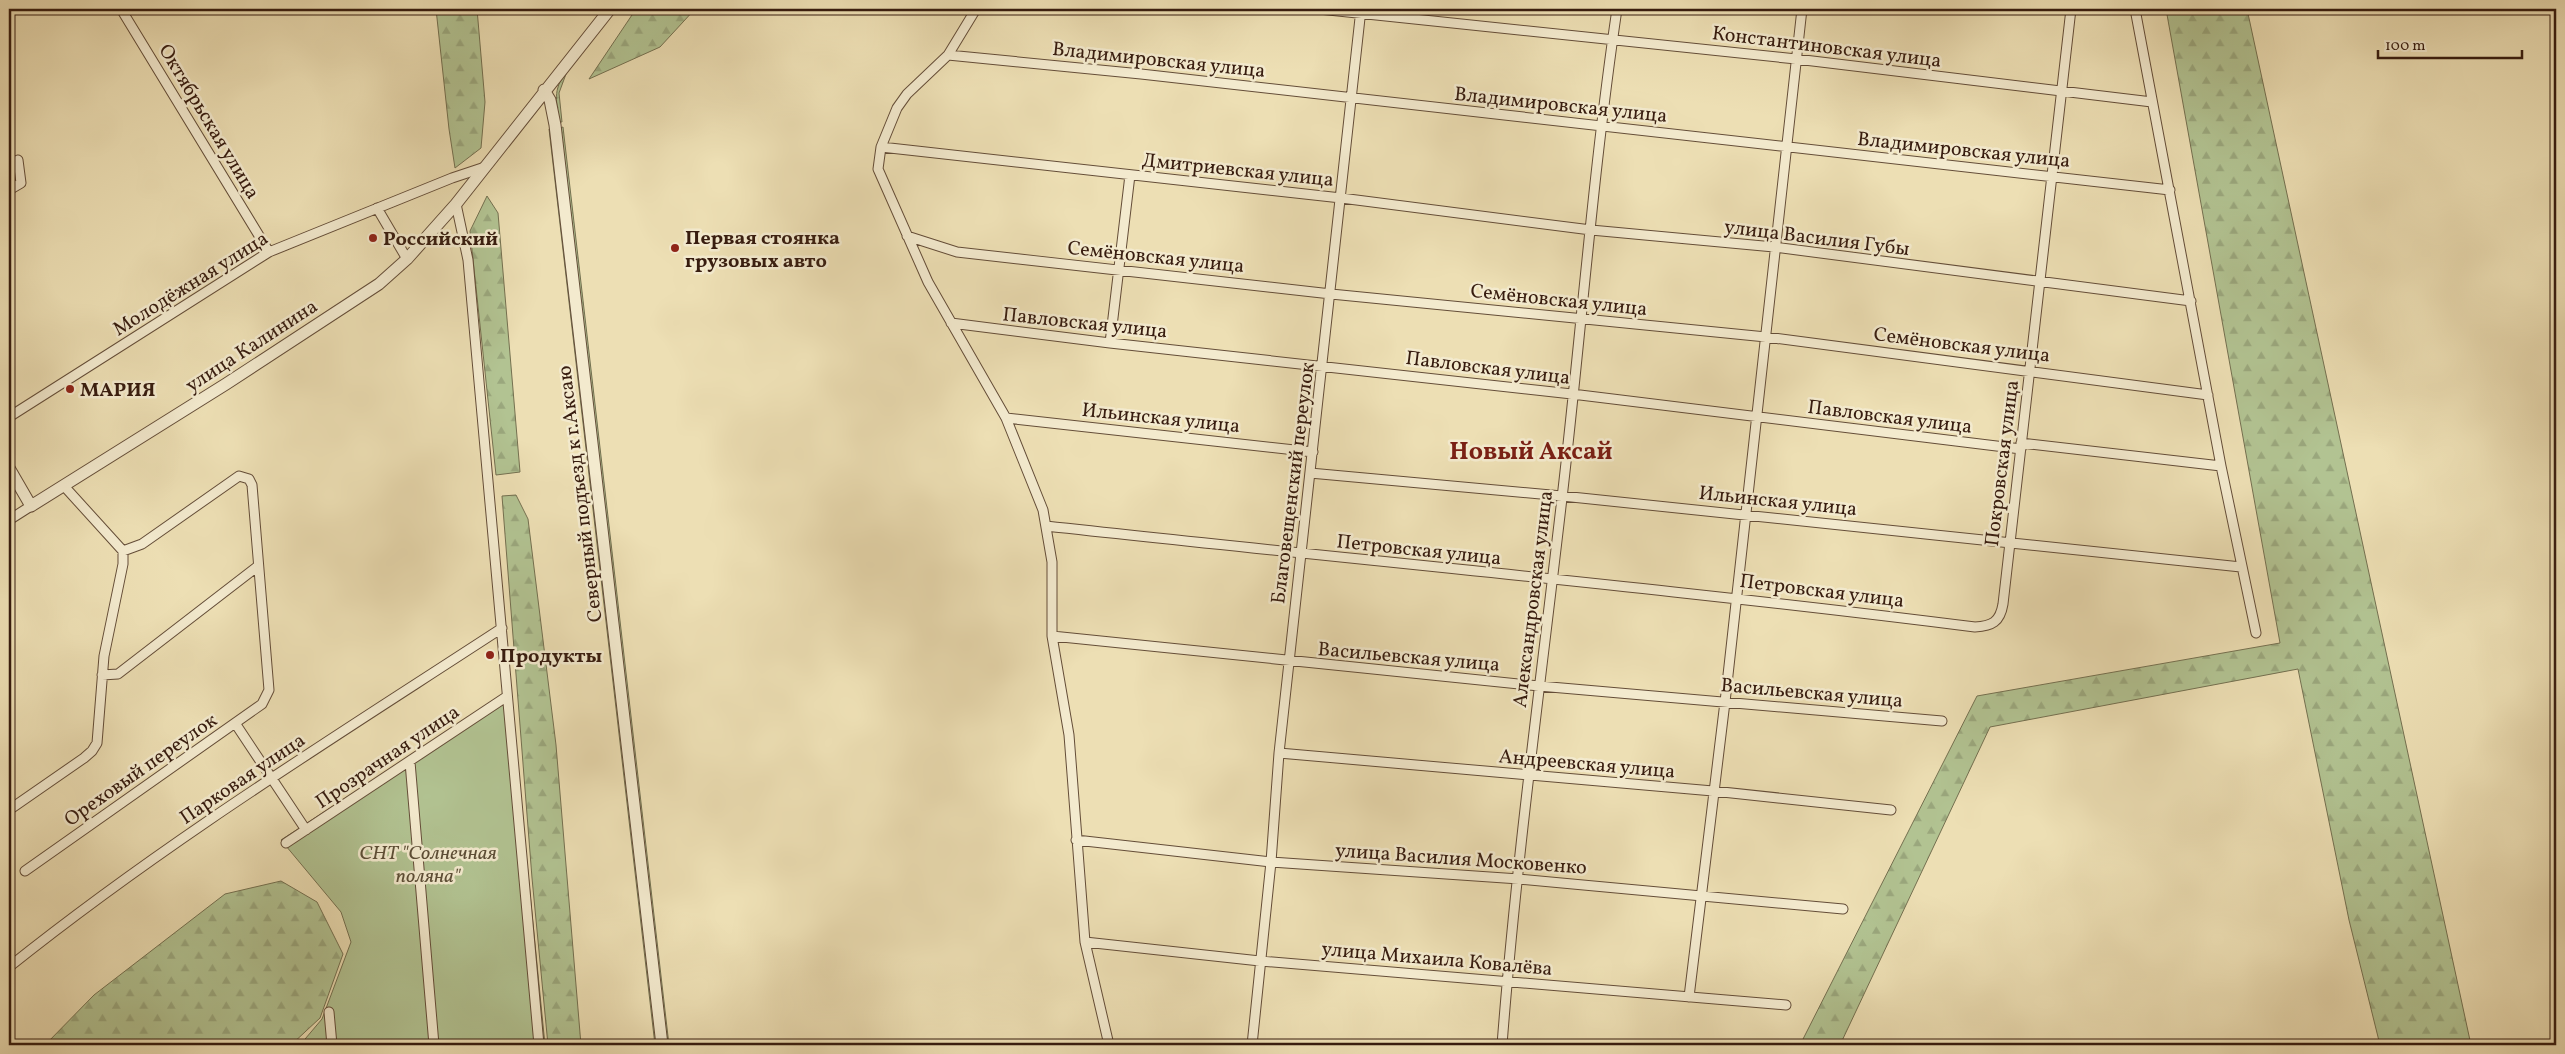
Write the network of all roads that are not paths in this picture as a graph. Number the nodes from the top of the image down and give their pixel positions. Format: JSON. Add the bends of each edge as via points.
{"nodes":[{"id":1,"x":121,"y":9,"type":"edge"},
{"id":2,"x":610,"y":9,"type":"edge"},
{"id":3,"x":976,"y":9,"type":"edge"},
{"id":4,"x":1319,"y":9,"type":"edge"},
{"id":5,"x":1617,"y":9,"type":"edge"},
{"id":6,"x":1802,"y":9,"type":"edge"},
{"id":7,"x":2071,"y":9,"type":"edge"},
{"id":8,"x":2135,"y":9,"type":"edge"},
{"id":9,"x":1361,"y":11,"type":"edge"},
{"id":10,"x":1612,"y":39,"type":"junction"},
{"id":11,"x":948,"y":55,"type":"junction"},
{"id":12,"x":1796,"y":59,"type":"junction"},
{"id":13,"x":544,"y":90,"type":"junction"},
{"id":14,"x":2060,"y":91,"type":"junction"},
{"id":15,"x":1352,"y":98,"type":"junction"},
{"id":16,"x":2152,"y":102,"type":"junction"},
{"id":17,"x":1601,"y":126,"type":"junction"},
{"id":18,"x":881,"y":147,"type":"junction"},
{"id":19,"x":1786,"y":147,"type":"junction"},
{"id":20,"x":18,"y":160,"type":"dead end"},
{"id":21,"x":485,"y":167,"type":"junction"},
{"id":22,"x":1130,"y":175,"type":"junction"},
{"id":23,"x":2050,"y":176,"type":"junction"},
{"id":24,"x":9,"y":190,"type":"edge"},
{"id":25,"x":2170,"y":190,"type":"junction"},
{"id":26,"x":1341,"y":198,"type":"junction"},
{"id":27,"x":456,"y":204,"type":"junction"},
{"id":28,"x":377,"y":208,"type":"junction"},
{"id":29,"x":1591,"y":230,"type":"junction"},
{"id":30,"x":907,"y":236,"type":"junction"},
{"id":31,"x":1774,"y":247,"type":"junction"},
{"id":32,"x":269,"y":252,"type":"junction"},
{"id":33,"x":407,"y":259,"type":"junction"},
{"id":34,"x":1118,"y":270,"type":"junction"},
{"id":35,"x":2039,"y":283,"type":"junction"},
{"id":36,"x":1330,"y":294,"type":"junction"},
{"id":37,"x":2191,"y":301,"type":"junction"},
{"id":38,"x":1581,"y":318,"type":"junction"},
{"id":39,"x":951,"y":323,"type":"junction"},
{"id":40,"x":1766,"y":337,"type":"junction"},
{"id":41,"x":1110,"y":343,"type":"junction"},
{"id":42,"x":1323,"y":366,"type":"junction"},
{"id":43,"x":2030,"y":371,"type":"junction"},
{"id":44,"x":1572,"y":394,"type":"junction"},
{"id":45,"x":2208,"y":395,"type":"junction"},
{"id":46,"x":9,"y":417,"type":"edge"},
{"id":47,"x":1006,"y":418,"type":"junction"},
{"id":48,"x":1758,"y":418,"type":"junction"},
{"id":49,"x":2021,"y":446,"type":"junction"},
{"id":50,"x":1313,"y":452,"type":"junction"},
{"id":51,"x":2221,"y":466,"type":"junction"},
{"id":52,"x":9,"y":468,"type":"edge"},
{"id":53,"x":1310,"y":474,"type":"junction"},
{"id":54,"x":64,"y":486,"type":"junction"},
{"id":55,"x":1562,"y":496,"type":"junction"},
{"id":56,"x":31,"y":506,"type":"junction"},
{"id":57,"x":1745,"y":515,"type":"junction"},
{"id":58,"x":9,"y":520,"type":"edge"},
{"id":59,"x":1046,"y":526,"type":"junction"},
{"id":60,"x":2010,"y":542,"type":"junction"},
{"id":61,"x":123,"y":551,"type":"junction"},
{"id":62,"x":1300,"y":554,"type":"junction"},
{"id":63,"x":258,"y":566,"type":"junction"},
{"id":64,"x":2241,"y":567,"type":"junction"},
{"id":65,"x":1552,"y":580,"type":"junction"},
{"id":66,"x":1735,"y":597,"type":"junction"},
{"id":67,"x":1996,"y":622,"type":"joint"},
{"id":68,"x":502,"y":628,"type":"junction"},
{"id":69,"x":2256,"y":633,"type":"dead end"},
{"id":70,"x":1052,"y":636,"type":"junction"},
{"id":71,"x":1290,"y":662,"type":"junction"},
{"id":72,"x":102,"y":675,"type":"junction"},
{"id":73,"x":1539,"y":686,"type":"junction"},
{"id":74,"x":506,"y":697,"type":"junction"},
{"id":75,"x":1725,"y":702,"type":"junction"},
{"id":76,"x":1942,"y":721,"type":"dead end"},
{"id":77,"x":235,"y":723,"type":"junction"},
{"id":78,"x":1279,"y":753,"type":"junction"},
{"id":79,"x":410,"y":762,"type":"junction"},
{"id":80,"x":1528,"y":776,"type":"junction"},
{"id":81,"x":273,"y":778,"type":"junction"},
{"id":82,"x":1713,"y":792,"type":"junction"},
{"id":83,"x":9,"y":810,"type":"edge"},
{"id":84,"x":1891,"y":810,"type":"dead end"},
{"id":85,"x":306,"y":830,"type":"junction"},
{"id":86,"x":1076,"y":840,"type":"junction"},
{"id":87,"x":286,"y":843,"type":"dead end"},
{"id":88,"x":1271,"y":862,"type":"junction"},
{"id":89,"x":25,"y":871,"type":"dead end"},
{"id":90,"x":1519,"y":879,"type":"junction"},
{"id":91,"x":1702,"y":896,"type":"junction"},
{"id":92,"x":1843,"y":909,"type":"dead end"},
{"id":93,"x":1085,"y":942,"type":"junction"},
{"id":94,"x":1260,"y":961,"type":"junction"},
{"id":95,"x":9,"y":967,"type":"edge"},
{"id":96,"x":1507,"y":982,"type":"junction"},
{"id":97,"x":1689,"y":997,"type":"junction"},
{"id":98,"x":1786,"y":1005,"type":"dead end"},
{"id":99,"x":329,"y":1012,"type":"dead end"},
{"id":100,"x":332,"y":1045,"type":"edge"},
{"id":101,"x":434,"y":1045,"type":"edge"},
{"id":102,"x":538,"y":1045,"type":"edge"},
{"id":103,"x":662,"y":1045,"type":"edge"},
{"id":104,"x":1109,"y":1045,"type":"edge"},
{"id":105,"x":1252,"y":1045,"type":"edge"},
{"id":106,"x":1502,"y":1045,"type":"edge"}],
"edges":[{"from":1,"to":32,"type":"street","name":"Октябрьская улица"},
{"from":2,"to":13,"type":"street","name":"улица Калинина"},
{"from":3,"to":11,"type":"street"},
{"from":4,"to":9,"type":"street","name":"Константиновская улица"},
{"from":5,"to":10,"type":"street","name":"Александровская улица"},
{"from":6,"to":12,"type":"street"},
{"from":7,"to":14,"type":"street","name":"Покровская улица"},
{"from":8,"to":16,"type":"street"},
{"from":9,"to":10,"type":"street","name":"Константиновская улица"},
{"from":9,"to":15,"type":"street","name":"Благовещенский переулок"},
{"from":10,"to":12,"type":"street","name":"Константиновская улица"},
{"from":10,"to":17,"type":"street","name":"Александровская улица"},
{"from":11,"to":15,"type":"street","name":"Владимировская улица"},
{"from":11,"to":18,"type":"street","via":[[907,94]]},
{"from":12,"to":14,"type":"street","name":"Константиновская улица"},
{"from":12,"to":19,"type":"street"},
{"from":13,"to":21,"type":"street","name":"улица Калинина"},
{"from":13,"to":103,"type":"street","name":"Северный подъезд к г.Аксаю","via":[[550,100],[555,125]]},
{"from":14,"to":16,"type":"street","name":"Константиновская улица"},
{"from":14,"to":23,"type":"street","name":"Покровская улица"},
{"from":15,"to":17,"type":"street","name":"Владимировская улица"},
{"from":15,"to":26,"type":"street","name":"Благовещенский переулок"},
{"from":16,"to":25,"type":"street"},
{"from":17,"to":19,"type":"street","name":"Владимировская улица"},
{"from":17,"to":29,"type":"street","name":"Александровская улица"},
{"from":18,"to":22,"type":"street","name":"Дмитриевская улица"},
{"from":18,"to":30,"type":"street","via":[[878,169]]},
{"from":19,"to":23,"type":"street","name":"Владимировская улица"},
{"from":19,"to":31,"type":"street"},
{"from":20,"to":24,"type":"street","via":[[21,183]]},
{"from":21,"to":27,"type":"street","name":"улица Калинина"},
{"from":21,"to":28,"type":"street","name":"Молодёжная улица"},
{"from":22,"to":26,"type":"street","name":"Дмитриевская улица"},
{"from":22,"to":34,"type":"street"},
{"from":23,"to":25,"type":"street","name":"Владимировская улица"},
{"from":23,"to":35,"type":"street","name":"Покровская улица"},
{"from":25,"to":37,"type":"street"},
{"from":26,"to":29,"type":"street","name":"Дмитриевская улица"},
{"from":26,"to":36,"type":"street","name":"Благовещенский переулок"},
{"from":27,"to":33,"type":"street","name":"улица Калинина"},
{"from":27,"to":68,"type":"street","via":[[468,260]]},
{"from":28,"to":32,"type":"street","name":"Молодёжная улица"},
{"from":28,"to":33,"type":"street"},
{"from":29,"to":31,"type":"street","name":"улица Василия Губы"},
{"from":29,"to":38,"type":"street","name":"Александровская улица"},
{"from":30,"to":34,"type":"street","name":"Семёновская улица","via":[[957,252]]},
{"from":30,"to":39,"type":"street"},
{"from":31,"to":35,"type":"street","name":"улица Василия Губы"},
{"from":31,"to":40,"type":"street"},
{"from":32,"to":46,"type":"street","name":"Молодёжная улица"},
{"from":33,"to":54,"type":"street","name":"улица Калинина","via":[[371,289]]},
{"from":34,"to":36,"type":"street","name":"Семёновская улица"},
{"from":34,"to":41,"type":"street"},
{"from":35,"to":37,"type":"street"},
{"from":35,"to":43,"type":"street","name":"Покровская улица"},
{"from":36,"to":38,"type":"street","name":"Семёновская улица"},
{"from":36,"to":42,"type":"street","name":"Благовещенский переулок"},
{"from":37,"to":45,"type":"street"},
{"from":38,"to":40,"type":"street","name":"Семёновская улица"},
{"from":38,"to":44,"type":"street","name":"Александровская улица"},
{"from":39,"to":41,"type":"street","name":"Павловская улица"},
{"from":39,"to":47,"type":"street"},
{"from":40,"to":43,"type":"street","name":"Семёновская улица"},
{"from":40,"to":48,"type":"street"},
{"from":41,"to":42,"type":"street","name":"Павловская улица"},
{"from":42,"to":44,"type":"street","name":"Павловская улица"},
{"from":42,"to":50,"type":"street","name":"Благовещенский переулок"},
{"from":43,"to":45,"type":"street","name":"Семёновская улица"},
{"from":43,"to":49,"type":"street","name":"Покровская улица"},
{"from":44,"to":48,"type":"street","name":"Павловская улица"},
{"from":44,"to":55,"type":"street","name":"Александровская улица"},
{"from":45,"to":51,"type":"street"},
{"from":47,"to":50,"type":"street","name":"Ильинская улица"},
{"from":47,"to":59,"type":"street","via":[[1038,494]]},
{"from":48,"to":49,"type":"street","name":"Павловская улица"},
{"from":48,"to":57,"type":"street"},
{"from":49,"to":51,"type":"street","name":"Павловская улица"},
{"from":49,"to":60,"type":"street","name":"Покровская улица"},
{"from":50,"to":53,"type":"street","name":"Благовещенский переулок"},
{"from":51,"to":64,"type":"street"},
{"from":52,"to":56,"type":"street"},
{"from":53,"to":55,"type":"street","name":"Ильинская улица"},
{"from":53,"to":62,"type":"street","name":"Благовещенский переулок"},
{"from":54,"to":56,"type":"street","name":"улица Калинина"},
{"from":54,"to":61,"type":"street"},
{"from":55,"to":57,"type":"street","name":"Ильинская улица"},
{"from":55,"to":65,"type":"street","name":"Александровская улица"},
{"from":56,"to":58,"type":"street","name":"улица Калинина"},
{"from":57,"to":60,"type":"street","name":"Ильинская улица"},
{"from":57,"to":66,"type":"street"},
{"from":59,"to":62,"type":"street","name":"Петровская улица"},
{"from":59,"to":70,"type":"street","via":[[1052,562]]},
{"from":60,"to":64,"type":"street","name":"Ильинская улица"},
{"from":60,"to":67,"type":"street","name":"Покровская улица","via":[[2003,604]]},
{"from":61,"to":63,"type":"street","via":[[142,544],[239,476],[249,479],[252,485]]},
{"from":61,"to":72,"type":"street"},
{"from":62,"to":65,"type":"street","name":"Петровская улица"},
{"from":62,"to":71,"type":"street","name":"Благовещенский переулок"},
{"from":63,"to":72,"type":"street","via":[[118,674]]},
{"from":63,"to":77,"type":"street","name":"Ореховый переулок","via":[[269,690],[262,704]]},
{"from":64,"to":69,"type":"street"},
{"from":65,"to":66,"type":"street","name":"Петровская улица"},
{"from":65,"to":73,"type":"street","name":"Александровская улица"},
{"from":66,"to":67,"type":"street","name":"Петровская улица","via":[[1975,627]]},
{"from":66,"to":75,"type":"street"},
{"from":68,"to":74,"type":"street"},
{"from":68,"to":81,"type":"street","name":"Парковая улица"},
{"from":70,"to":71,"type":"street","name":"Васильевская улица"},
{"from":70,"to":86,"type":"street","via":[[1069,735]]},
{"from":71,"to":73,"type":"street","name":"Васильевская улица"},
{"from":71,"to":78,"type":"street","name":"Благовещенский переулок"},
{"from":72,"to":83,"type":"street","via":[[97,742],[92,752]]},
{"from":73,"to":75,"type":"street","name":"Васильевская улица"},
{"from":73,"to":80,"type":"street","name":"Александровская улица"},
{"from":74,"to":79,"type":"street","name":"Прозрачная улица"},
{"from":74,"to":102,"type":"street"},
{"from":75,"to":76,"type":"street","name":"Васильевская улица"},
{"from":75,"to":82,"type":"street"},
{"from":77,"to":81,"type":"street"},
{"from":77,"to":89,"type":"street","name":"Ореховый переулок"},
{"from":78,"to":80,"type":"street","name":"Андреевская улица"},
{"from":78,"to":88,"type":"street","name":"Благовещенский переулок"},
{"from":79,"to":85,"type":"street","name":"Прозрачная улица"},
{"from":79,"to":101,"type":"street"},
{"from":80,"to":82,"type":"street","name":"Андреевская улица"},
{"from":80,"to":90,"type":"street","name":"Александровская улица"},
{"from":81,"to":85,"type":"street"},
{"from":81,"to":95,"type":"street","name":"Парковая улица","via":[[106,892]]},
{"from":82,"to":84,"type":"street","name":"Андреевская улица"},
{"from":82,"to":91,"type":"street"},
{"from":85,"to":87,"type":"street","name":"Прозрачная улица"},
{"from":86,"to":88,"type":"street","name":"улица Василия Московенко"},
{"from":86,"to":93,"type":"street"},
{"from":88,"to":90,"type":"street","name":"улица Василия Московенко"},
{"from":88,"to":94,"type":"street","name":"Благовещенский переулок"},
{"from":90,"to":91,"type":"street","name":"улица Василия Московенко"},
{"from":90,"to":96,"type":"street","name":"Александровская улица"},
{"from":91,"to":92,"type":"street","name":"улица Василия Московенко"},
{"from":91,"to":97,"type":"street"},
{"from":93,"to":94,"type":"street","name":"улица Михаила Ковалёва"},
{"from":93,"to":104,"type":"street"},
{"from":94,"to":96,"type":"street","name":"улица Михаила Ковалёва"},
{"from":94,"to":105,"type":"street","name":"Благовещенский переулок"},
{"from":96,"to":97,"type":"street","name":"улица Михаила Ковалёва"},
{"from":96,"to":106,"type":"street","name":"Александровская улица"},
{"from":97,"to":98,"type":"street","name":"улица Михаила Ковалёва"},
{"from":99,"to":100,"type":"street"}]}
